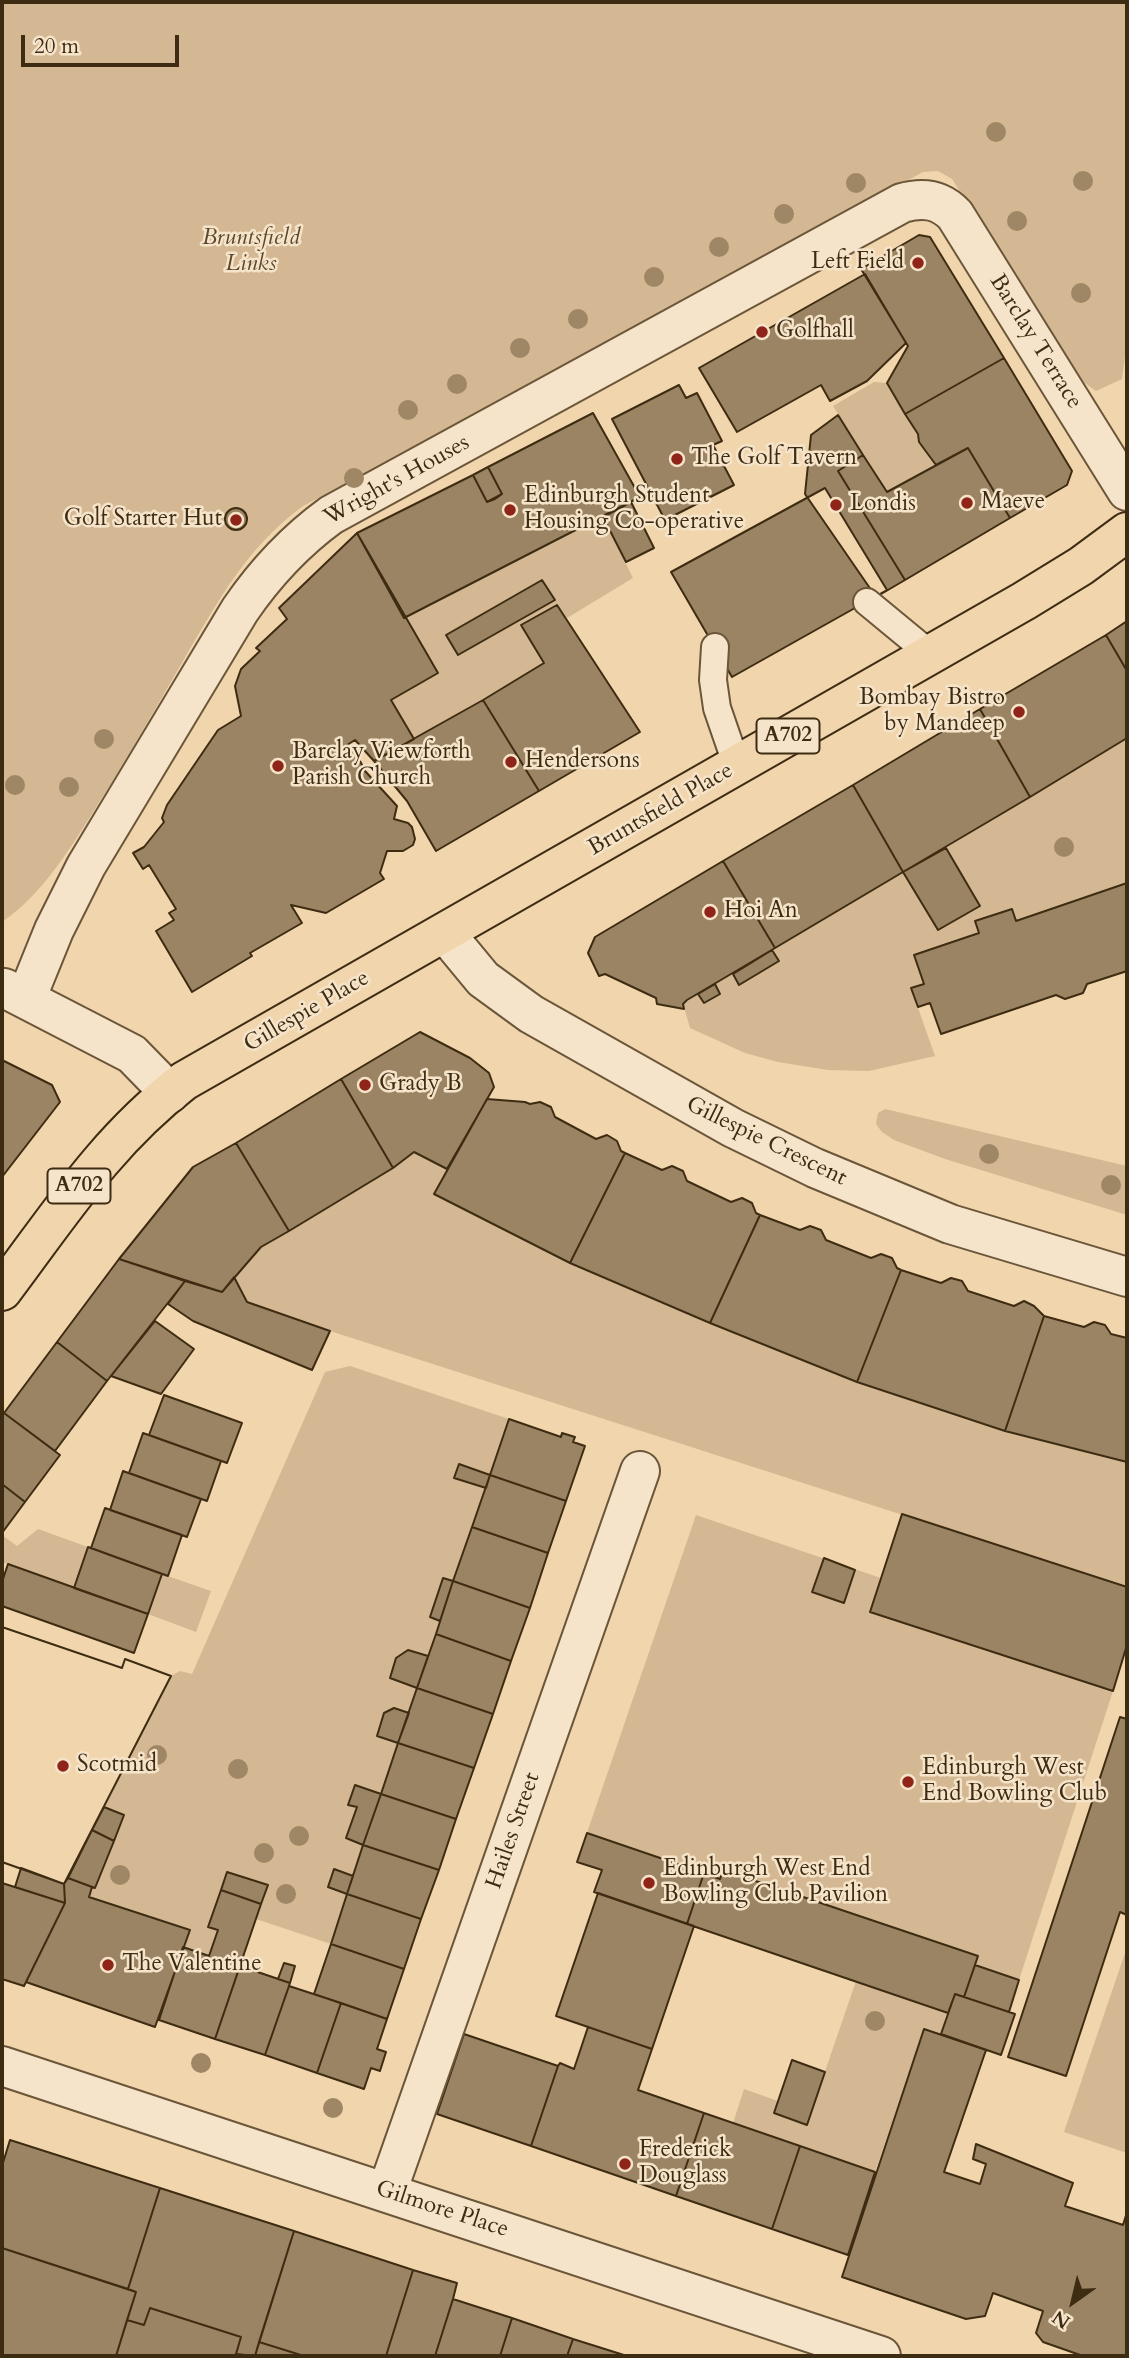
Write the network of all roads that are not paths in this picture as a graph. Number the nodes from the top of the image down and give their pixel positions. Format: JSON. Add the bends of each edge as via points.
{"nodes":[{"id":1,"x":934,"y":201,"type":"joint"},
{"id":2,"x":1127,"y":491,"type":"edge"},
{"id":3,"x":1127,"y":532,"type":"edge"},
{"id":4,"x":867,"y":602,"type":"dead end"},
{"id":5,"x":715,"y":647,"type":"dead end"},
{"id":6,"x":930,"y":654,"type":"junction"},
{"id":7,"x":737,"y":766,"type":"junction"},
{"id":8,"x":445,"y":933,"type":"junction"},
{"id":9,"x":14,"y":993,"type":"edge"},
{"id":10,"x":170,"y":1093,"type":"junction"},
{"id":11,"x":1127,"y":1277,"type":"edge"},
{"id":12,"x":2,"y":1291,"type":"edge"},
{"id":13,"x":640,"y":1471,"type":"dead end"},
{"id":14,"x":2,"y":2066,"type":"edge"},
{"id":15,"x":387,"y":2192,"type":"junction"},
{"id":16,"x":881,"y":2356,"type":"edge"}],
"edges":[{"from":1,"to":2,"type":"street","name":"Barclay Terrace","via":[[960,221]]},
{"from":1,"to":9,"type":"street","name":"Wright's Houses","via":[[902,204],[331,514],[301,537],[247,600]]},
{"from":3,"to":6,"type":"main road","name":"Bruntsfield Place","number":"A702","via":[[1081,566]]},
{"from":4,"to":6,"type":"lane"},
{"from":5,"to":7,"type":"lane","via":[[716,708]]},
{"from":6,"to":7,"type":"main road","name":"Bruntsfield Place","number":"A702"},
{"from":7,"to":8,"type":"main road","name":"Bruntsfield Place","number":"A702"},
{"from":8,"to":10,"type":"main road","name":"Gillespie Place","number":"A702"},
{"from":8,"to":11,"type":"street","name":"Gillespie Crescent","via":[[483,979],[531,1014],[733,1128],[950,1224]]},
{"from":9,"to":10,"type":"street","via":[[132,1054]]},
{"from":10,"to":12,"type":"main road","number":"A702","via":[[97,1163]]},
{"from":13,"to":15,"type":"street","name":"Hailes Street"},
{"from":14,"to":15,"type":"street","name":"Gilmore Place"},
{"from":15,"to":16,"type":"street","name":"Gilmore Place"}]}
